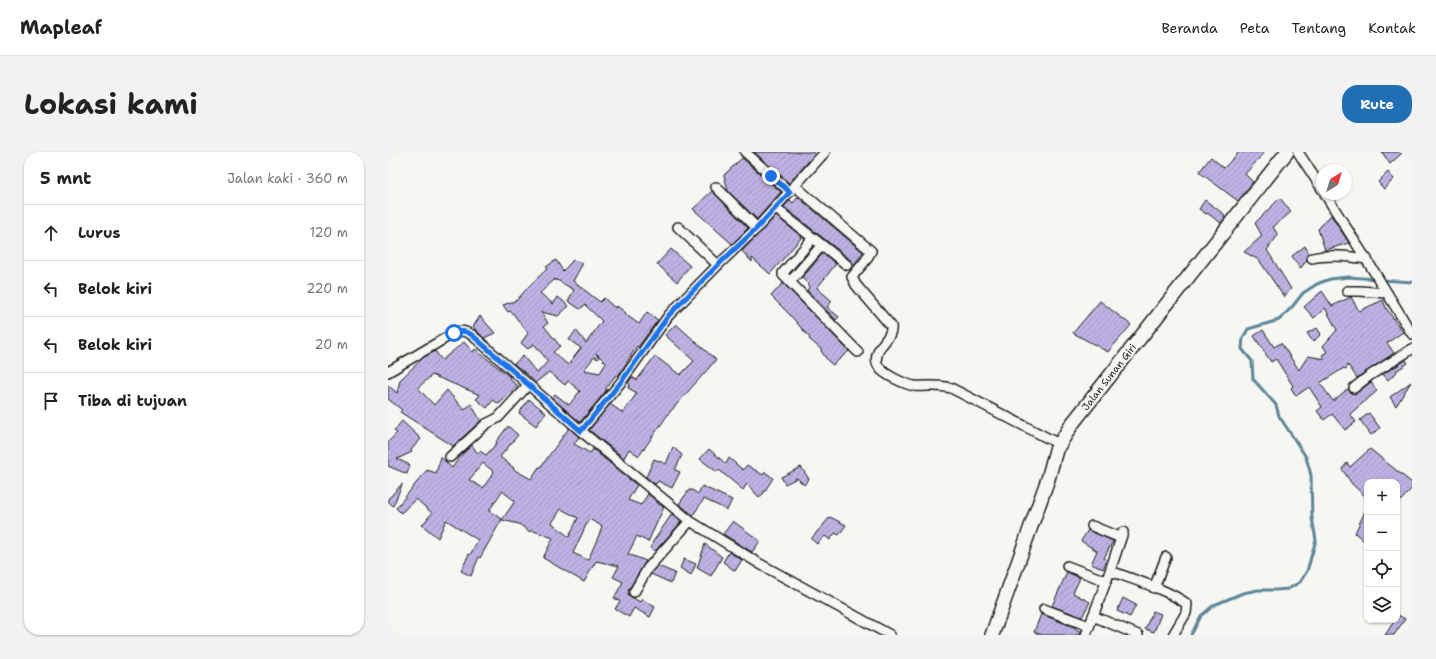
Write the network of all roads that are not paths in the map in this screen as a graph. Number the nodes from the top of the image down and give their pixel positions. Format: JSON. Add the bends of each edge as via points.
{"nodes":[{"id":1,"x":745,"y":152,"type":"edge"},
{"id":2,"x":825,"y":152,"type":"edge"},
{"id":3,"x":1287,"y":152,"type":"edge"},
{"id":4,"x":1298,"y":152,"type":"edge"},
{"id":5,"x":1316,"y":180,"type":"edge"},
{"id":6,"x":716,"y":187,"type":"dead end"},
{"id":7,"x":792,"y":189,"type":"junction"},
{"id":8,"x":1329,"y":200,"type":"edge"},
{"id":9,"x":775,"y":208,"type":"junction"},
{"id":10,"x":678,"y":227,"type":"dead end"},
{"id":11,"x":757,"y":228,"type":"junction"},
{"id":12,"x":813,"y":238,"type":"junction"},
{"id":13,"x":822,"y":245,"type":"junction"},
{"id":14,"x":1312,"y":258,"type":"dead end"},
{"id":15,"x":1366,"y":259,"type":"junction"},
{"id":16,"x":718,"y":265,"type":"junction"},
{"id":17,"x":846,"y":265,"type":"dead end"},
{"id":18,"x":790,"y":282,"type":"junction"},
{"id":19,"x":1347,"y":291,"type":"dead end"},
{"id":20,"x":1386,"y":291,"type":"junction"},
{"id":21,"x":1412,"y":334,"type":"edge"},
{"id":22,"x":1412,"y":349,"type":"edge"},
{"id":23,"x":858,"y":352,"type":"dead end"},
{"id":24,"x":388,"y":372,"type":"edge"},
{"id":25,"x":528,"y":385,"type":"junction"},
{"id":26,"x":1354,"y":388,"type":"dead end"},
{"id":27,"x":581,"y":431,"type":"junction"},
{"id":28,"x":1059,"y":444,"type":"junction"},
{"id":29,"x":450,"y":457,"type":"dead end"},
{"id":30,"x":690,"y":520,"type":"junction"},
{"id":31,"x":1092,"y":526,"type":"dead end"},
{"id":32,"x":1166,"y":557,"type":"dead end"},
{"id":33,"x":1067,"y":566,"type":"dead end"},
{"id":34,"x":1110,"y":571,"type":"junction"},
{"id":35,"x":1106,"y":581,"type":"junction"},
{"id":36,"x":1154,"y":588,"type":"junction"},
{"id":37,"x":634,"y":592,"type":"dead end"},
{"id":38,"x":1044,"y":609,"type":"dead end"},
{"id":39,"x":1093,"y":616,"type":"junction"},
{"id":40,"x":1087,"y":631,"type":"edge"},
{"id":41,"x":890,"y":635,"type":"edge"},
{"id":42,"x":992,"y":635,"type":"edge"},
{"id":43,"x":1138,"y":635,"type":"edge"},
{"id":44,"x":1173,"y":635,"type":"edge"}],
"edges":[{"from":1,"to":7,"type":"street"},
{"from":2,"to":7,"type":"street"},
{"from":3,"to":28,"type":"street","name":"Jalan Sunan Giri","via":[[1077,417]]},
{"from":4,"to":5,"type":"street"},
{"from":6,"to":11,"type":"street"},
{"from":7,"to":9,"type":"street"},
{"from":7,"to":28,"type":"street","via":[[871,251],[852,277],[891,326],[891,333],[878,352],[879,368],[913,386],[940,385],[951,388]]},
{"from":8,"to":15,"type":"street"},
{"from":9,"to":11,"type":"street"},
{"from":9,"to":12,"type":"street"},
{"from":10,"to":16,"type":"street"},
{"from":11,"to":16,"type":"street"},
{"from":12,"to":13,"type":"street"},
{"from":12,"to":18,"type":"street","via":[[783,273]]},
{"from":13,"to":17,"type":"street"},
{"from":13,"to":18,"type":"street"},
{"from":14,"to":15,"type":"street","via":[[1335,255]]},
{"from":15,"to":20,"type":"street"},
{"from":16,"to":27,"type":"street","via":[[669,315],[621,382]]},
{"from":18,"to":23,"type":"street"},
{"from":19,"to":20,"type":"street"},
{"from":20,"to":21,"type":"street"},
{"from":22,"to":26,"type":"street"},
{"from":24,"to":25,"type":"street","via":[[440,341],[465,331]]},
{"from":25,"to":27,"type":"street"},
{"from":25,"to":29,"type":"street","via":[[498,418],[486,424]]},
{"from":27,"to":30,"type":"street"},
{"from":28,"to":42,"type":"street","name":"Jalan Sunan Giri"},
{"from":30,"to":37,"type":"street","via":[[648,568]]},
{"from":30,"to":41,"type":"street","via":[[760,564]]},
{"from":31,"to":34,"type":"street","via":[[1122,534]]},
{"from":32,"to":36,"type":"street"},
{"from":33,"to":35,"type":"street"},
{"from":34,"to":35,"type":"street"},
{"from":34,"to":36,"type":"street"},
{"from":35,"to":39,"type":"street"},
{"from":36,"to":44,"type":"street","via":[[1187,604],[1186,613]]},
{"from":38,"to":40,"type":"street"},
{"from":39,"to":40,"type":"street"},
{"from":39,"to":43,"type":"street"}]}
